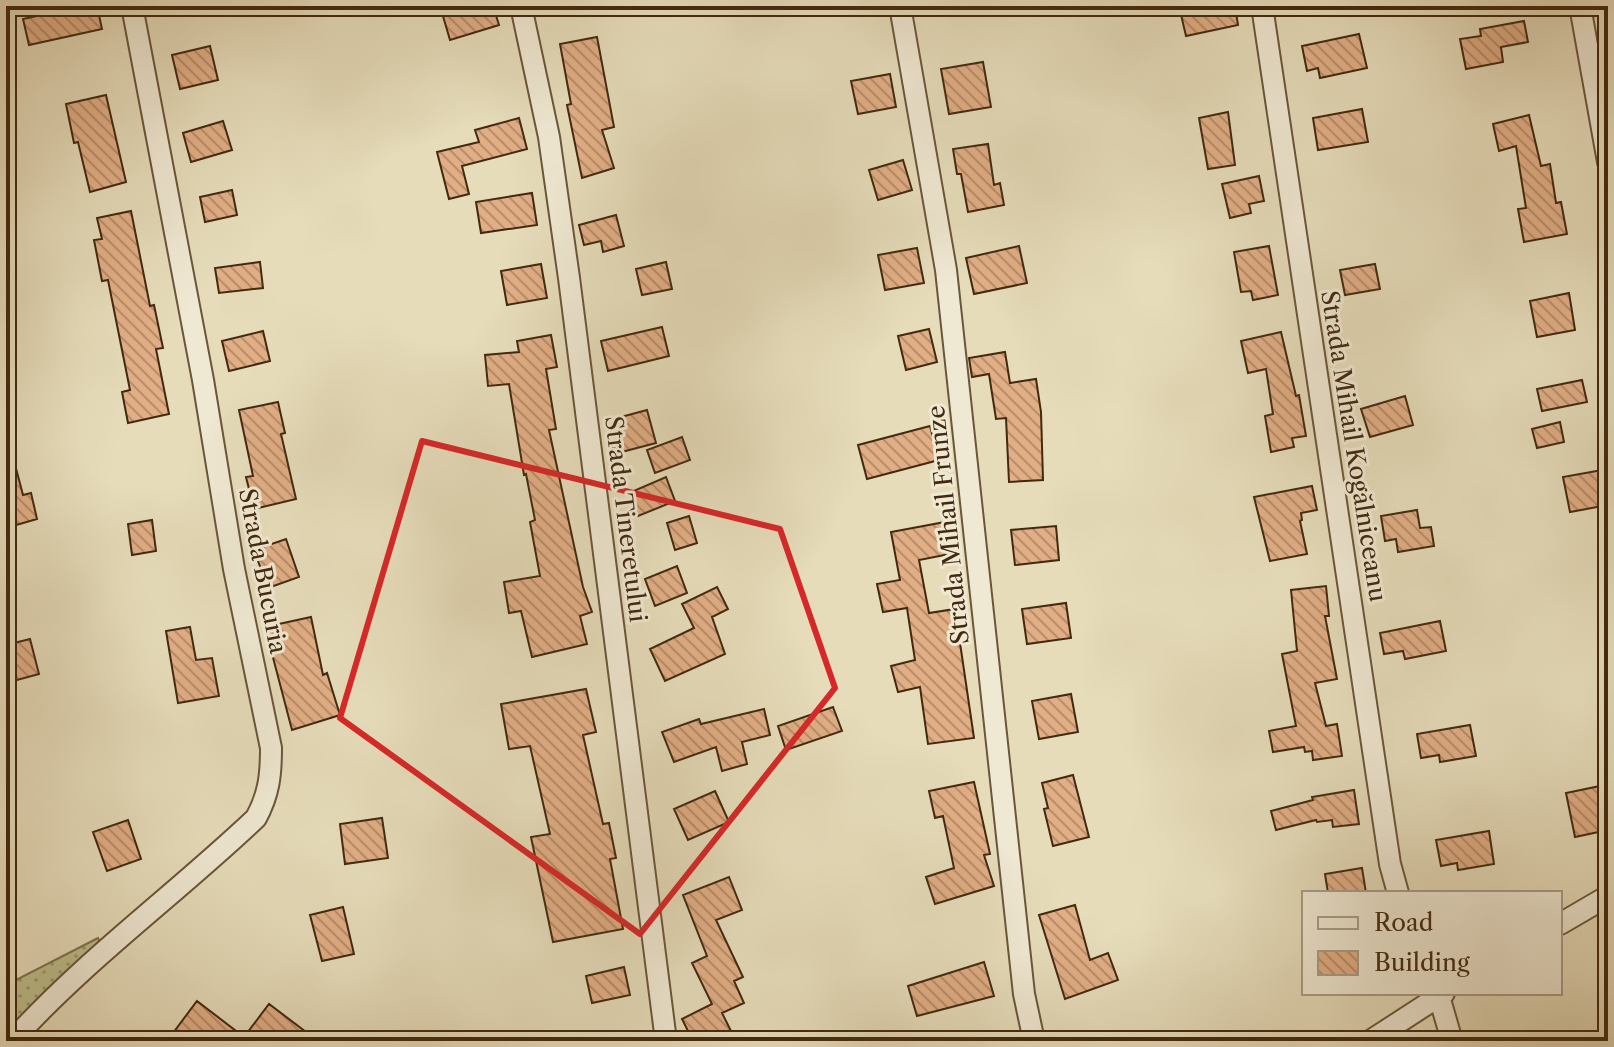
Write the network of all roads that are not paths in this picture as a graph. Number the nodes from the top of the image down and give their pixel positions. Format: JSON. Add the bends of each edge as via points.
{"nodes":[{"id":1,"x":132,"y":6,"type":"edge"},
{"id":2,"x":521,"y":6,"type":"edge"},
{"id":3,"x":900,"y":6,"type":"edge"},
{"id":4,"x":1262,"y":6,"type":"edge"},
{"id":5,"x":1580,"y":6,"type":"edge"},
{"id":6,"x":1608,"y":162,"type":"edge"},
{"id":7,"x":1397,"y":891,"type":"edge"},
{"id":8,"x":1608,"y":896,"type":"edge"},
{"id":9,"x":1562,"y":923,"type":"edge"},
{"id":10,"x":1433,"y":997,"type":"edge"},
{"id":11,"x":12,"y":1041,"type":"edge"},
{"id":12,"x":666,"y":1041,"type":"edge"},
{"id":13,"x":1034,"y":1041,"type":"edge"},
{"id":14,"x":1370,"y":1041,"type":"edge"},
{"id":15,"x":1452,"y":1041,"type":"edge"}],
"edges":[{"from":1,"to":11,"type":"street","name":"Strada Bucuria","via":[[271,748],[271,777],[256,818],[87,966]]},
{"from":2,"to":12,"type":"street","name":"Strada Tineretului","via":[[549,137],[569,278]]},
{"from":3,"to":13,"type":"street","name":"Strada Mihail Frunze","via":[[946,270],[1024,994]]},
{"from":4,"to":7,"type":"street","name":"Strada Mihail Kogălniceanu"},
{"from":5,"to":6,"type":"street"},
{"from":8,"to":9,"type":"street"},
{"from":10,"to":14,"type":"street"},
{"from":10,"to":15,"type":"street"}]}
